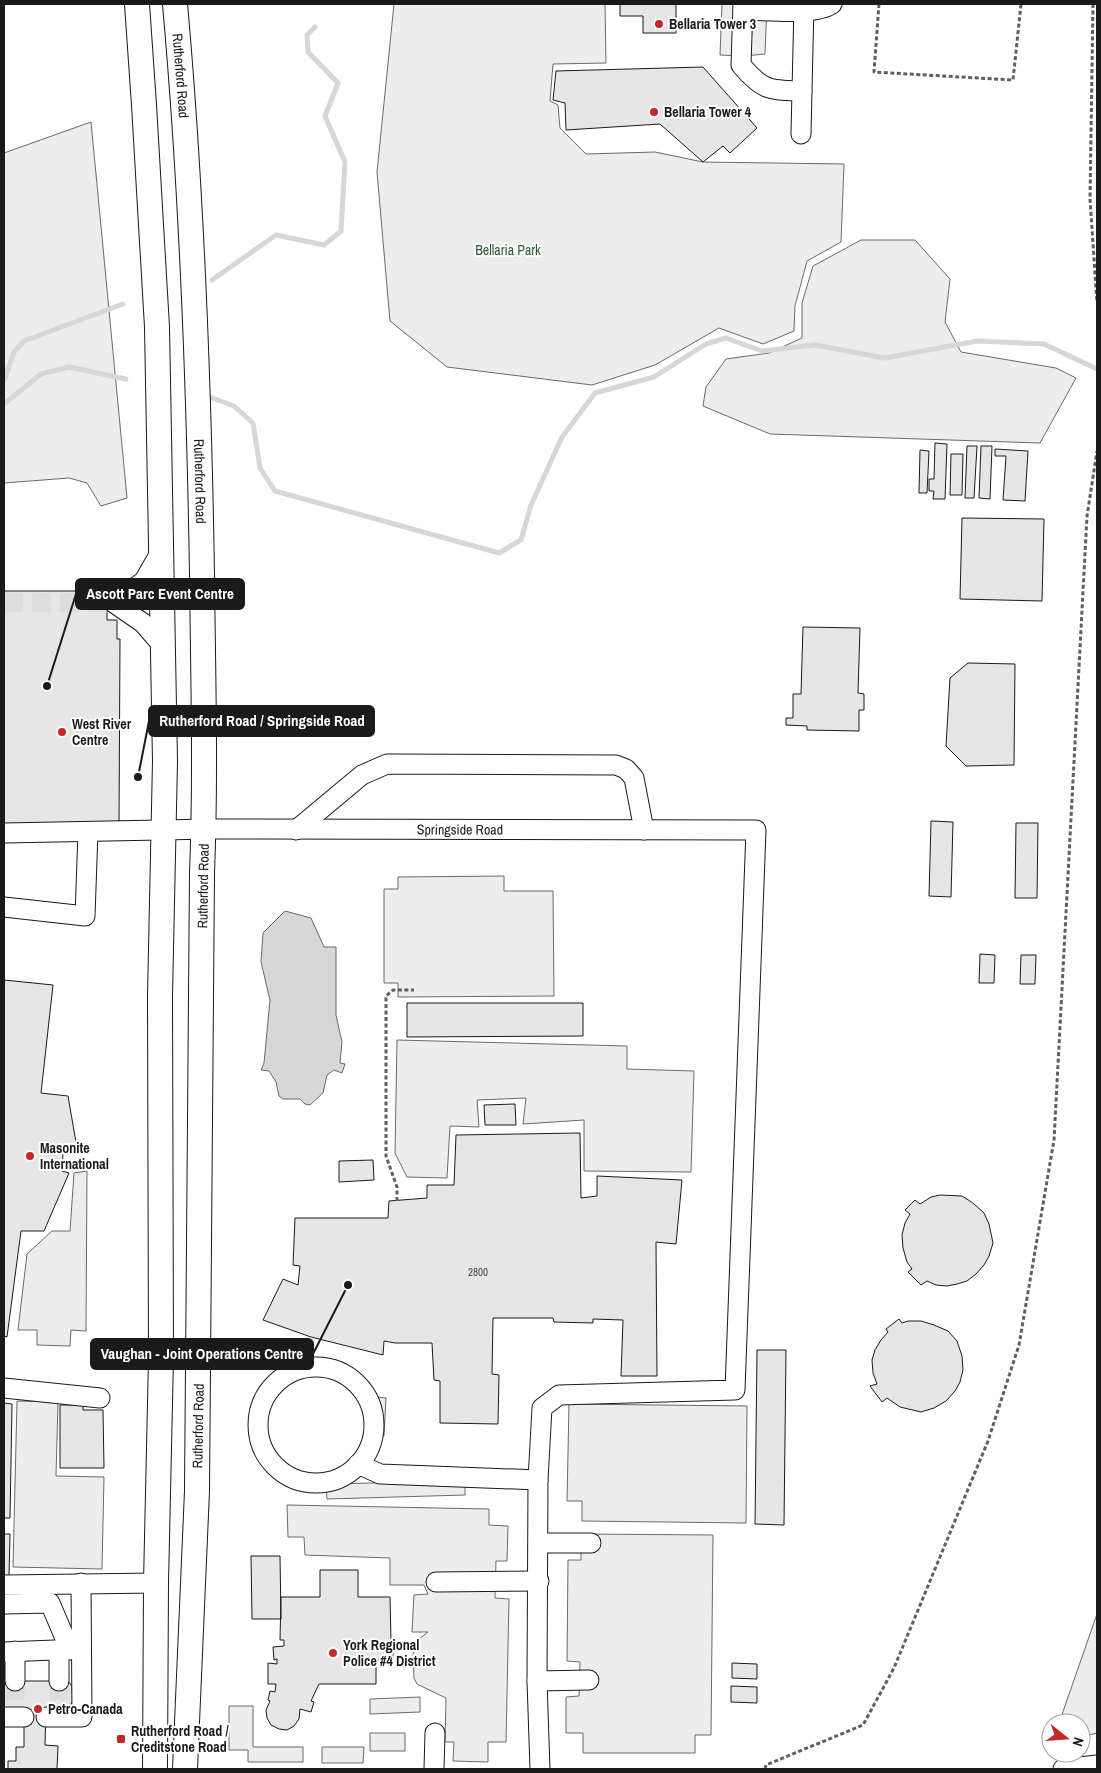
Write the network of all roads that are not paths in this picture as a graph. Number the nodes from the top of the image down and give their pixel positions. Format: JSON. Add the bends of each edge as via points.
{"nodes":[{"id":1,"x":137,"y":4,"type":"edge"},
{"id":2,"x":175,"y":4,"type":"edge"},
{"id":3,"x":832,"y":4,"type":"edge"},
{"id":4,"x":743,"y":7,"type":"edge"},
{"id":5,"x":804,"y":7,"type":"edge"},
{"id":6,"x":802,"y":91,"type":"junction"},
{"id":7,"x":800,"y":134,"type":"dead end"},
{"id":8,"x":160,"y":553,"type":"junction"},
{"id":9,"x":163,"y":646,"type":"junction"},
{"id":10,"x":165,"y":830,"type":"junction"},
{"id":11,"x":204,"y":830,"type":"junction"},
{"id":12,"x":296,"y":830,"type":"junction"},
{"id":13,"x":644,"y":830,"type":"junction"},
{"id":14,"x":88,"y":832,"type":"junction"},
{"id":15,"x":4,"y":833,"type":"edge"},
{"id":16,"x":4,"y":907,"type":"edge"},
{"id":17,"x":4,"y":1388,"type":"edge"},
{"id":18,"x":100,"y":1398,"type":"dead end"},
{"id":19,"x":358,"y":1464,"type":"junction"},
{"id":20,"x":538,"y":1480,"type":"junction"},
{"id":21,"x":539,"y":1543,"type":"junction"},
{"id":22,"x":591,"y":1543,"type":"dead end"},
{"id":23,"x":539,"y":1581,"type":"junction"},
{"id":24,"x":436,"y":1582,"type":"dead end"},
{"id":25,"x":156,"y":1583,"type":"junction"},
{"id":26,"x":81,"y":1584,"type":"junction"},
{"id":27,"x":4,"y":1585,"type":"edge"},
{"id":28,"x":4,"y":1604,"type":"edge"},
{"id":29,"x":70,"y":1650,"type":"junction"},
{"id":30,"x":9,"y":1651,"type":"edge"},
{"id":31,"x":590,"y":1680,"type":"dead end"},
{"id":32,"x":15,"y":1681,"type":"tunnel mouth"},
{"id":33,"x":59,"y":1681,"type":"tunnel mouth"},
{"id":34,"x":537,"y":1681,"type":"junction"},
{"id":35,"x":55,"y":1714,"type":"dead end"},
{"id":36,"x":434,"y":1733,"type":"dead end"},
{"id":37,"x":1097,"y":1765,"type":"edge"},
{"id":38,"x":155,"y":1769,"type":"edge"},
{"id":39,"x":185,"y":1769,"type":"edge"},
{"id":40,"x":434,"y":1769,"type":"edge"},
{"id":41,"x":540,"y":1769,"type":"edge"},
{"id":42,"x":1063,"y":1769,"type":"edge"}],
"edges":[{"from":1,"to":8,"type":"main road","via":[[157,327]]},
{"from":2,"to":11,"type":"main road","name":"Rutherford Road","via":[[190,202],[200,471]]},
{"from":3,"to":5,"type":"street","via":[[827,8]]},
{"from":4,"to":5,"type":"street"},
{"from":4,"to":6,"type":"street","via":[[741,66],[754,81],[773,90]]},
{"from":5,"to":6,"type":"street"},
{"from":6,"to":7,"type":"street"},
{"from":8,"to":9,"type":"main road"},
{"from":8,"to":9,"type":"street","via":[[144,580],[114,603],[143,623]]},
{"from":9,"to":10,"type":"main road"},
{"from":10,"to":11,"type":"street","name":"Springside Road"},
{"from":10,"to":14,"type":"street","name":"Springside Road"},
{"from":10,"to":25,"type":"main road","via":[[160,996]]},
{"from":11,"to":12,"type":"street","name":"Springside Road"},
{"from":11,"to":39,"type":"main road","name":"Rutherford Road","via":[[197,1491]]},
{"from":12,"to":13,"type":"street","name":"Springside Road"},
{"from":12,"to":13,"type":"street","via":[[362,775],[387,764],[407,764],[616,765],[626,769],[634,778]]},
{"from":13,"to":20,"type":"street","name":"Springside Road","via":[[756,830],[735,1390],[559,1395],[542,1408]]},
{"from":14,"to":15,"type":"street","name":"Springside Road"},
{"from":14,"to":16,"type":"street","via":[[85,916]]},
{"from":17,"to":18,"type":"street"},
{"from":19,"to":19,"type":"street","via":[[368,1449],[373,1431],[372,1412],[366,1395],[354,1381],[338,1371],[320,1366],[301,1368],[270,1388],[261,1406],[258,1425],[261,1444],[271,1462],[304,1482],[324,1482],[342,1476]]},
{"from":19,"to":20,"type":"street","via":[[380,1474]]},
{"from":20,"to":21,"type":"street"},
{"from":21,"to":22,"type":"street"},
{"from":21,"to":23,"type":"street"},
{"from":23,"to":24,"type":"street"},
{"from":23,"to":34,"type":"street"},
{"from":25,"to":26,"type":"street"},
{"from":25,"to":38,"type":"main road"},
{"from":26,"to":27,"type":"street"},
{"from":26,"to":29,"type":"street"},
{"from":28,"to":29,"type":"street","via":[[50,1603]]},
{"from":29,"to":30,"type":"street"},
{"from":29,"to":33,"type":"street"},
{"from":29,"to":35,"type":"street","via":[[82,1717]]},
{"from":30,"to":32,"type":"street"},
{"from":31,"to":34,"type":"street"},
{"from":34,"to":41,"type":"street"},
{"from":36,"to":40,"type":"street"},
{"from":37,"to":42,"type":"street"}]}
